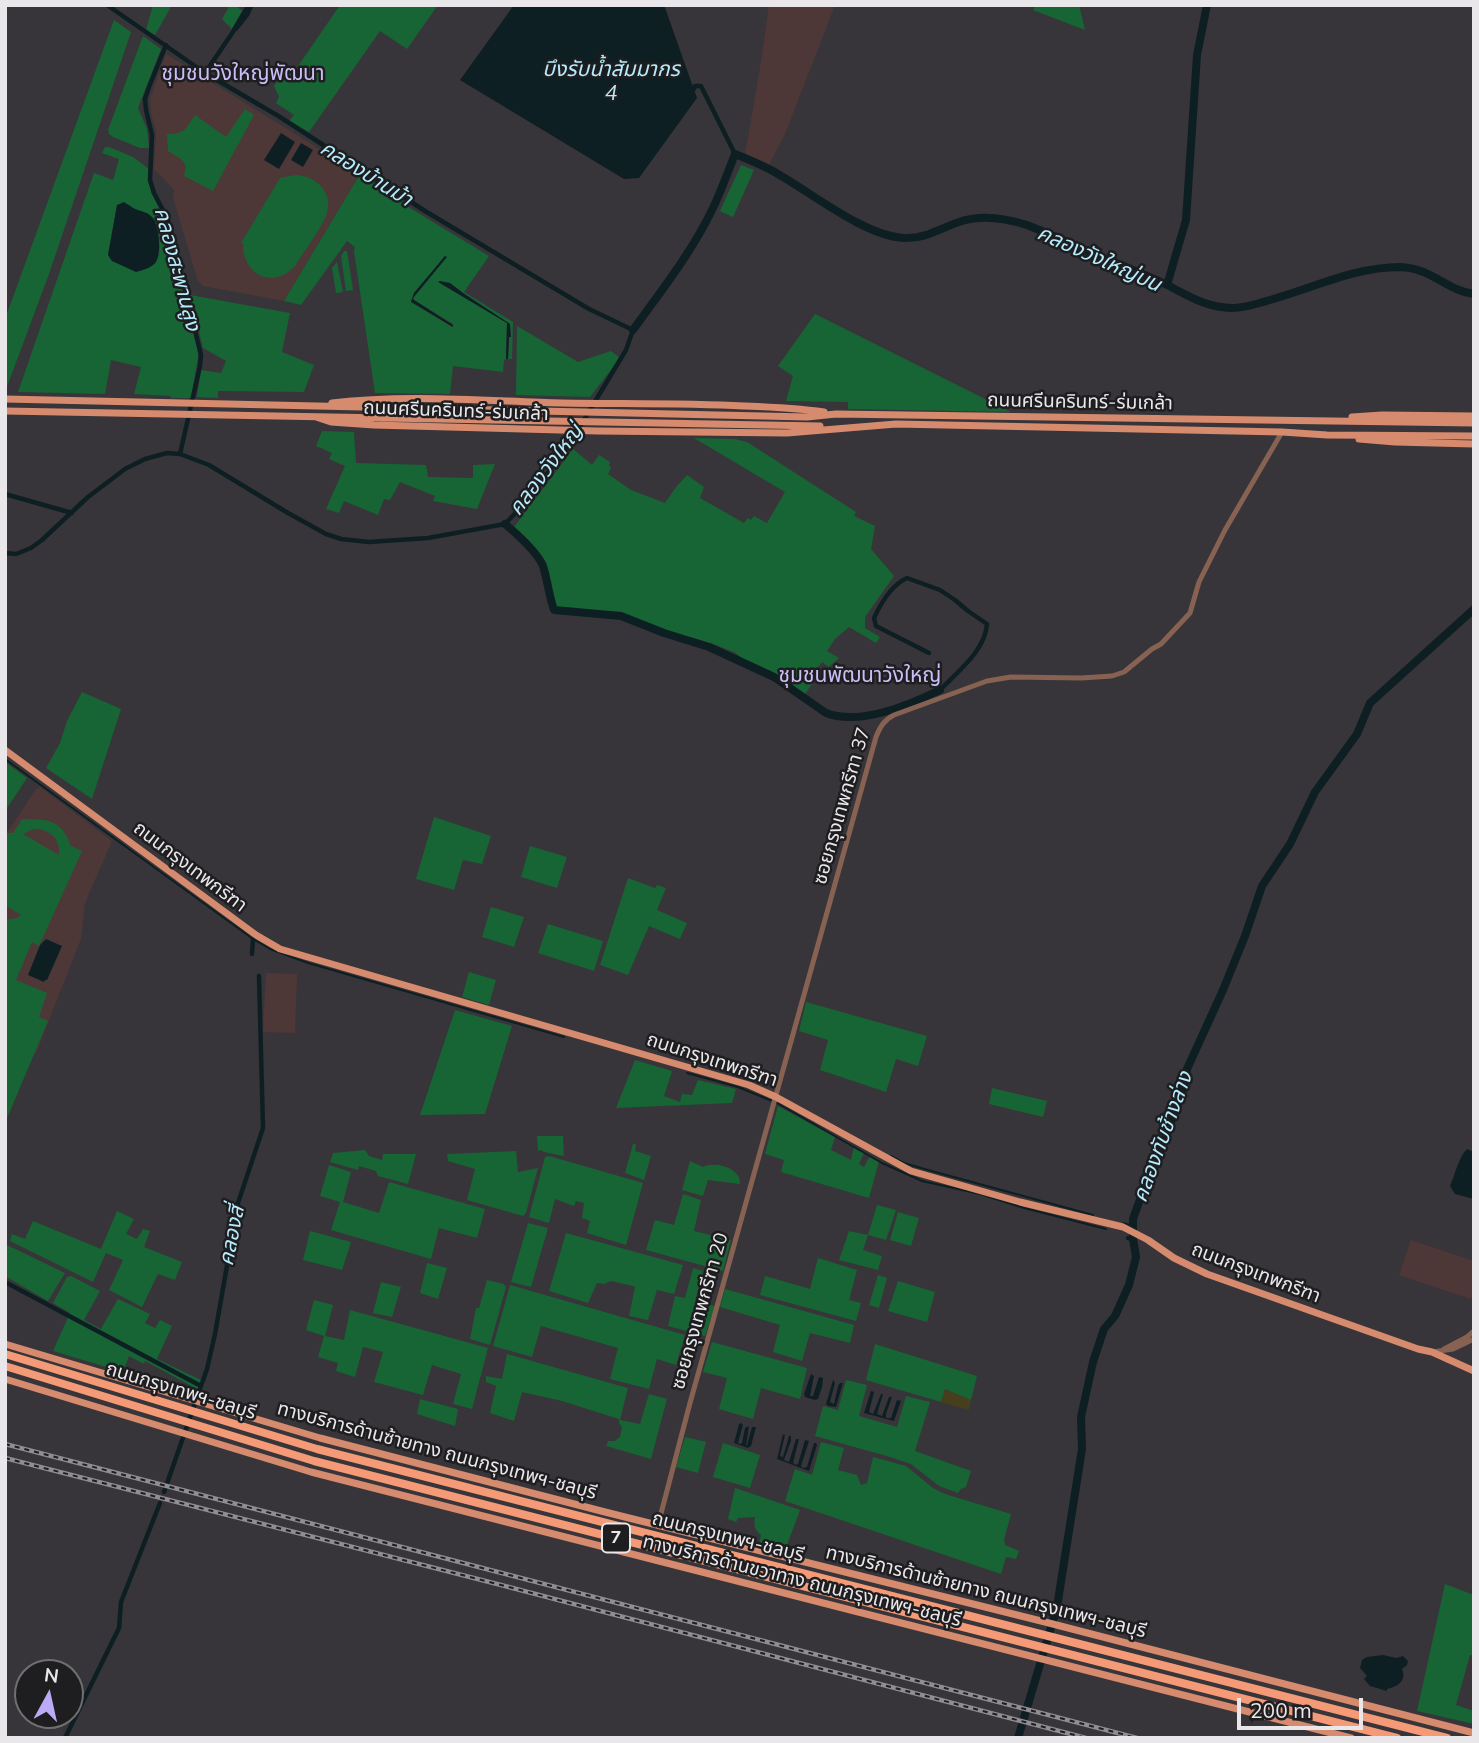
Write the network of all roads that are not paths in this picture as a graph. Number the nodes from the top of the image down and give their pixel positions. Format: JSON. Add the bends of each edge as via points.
{"nodes":[{"id":1,"x":5,"y":399,"type":"edge"},
{"id":2,"x":533,"y":402,"type":"junction"},
{"id":3,"x":636,"y":404,"type":"junction"},
{"id":4,"x":314,"y":406,"type":"junction"},
{"id":5,"x":5,"y":411,"type":"edge"},
{"id":6,"x":836,"y":414,"type":"junction"},
{"id":7,"x":1474,"y":416,"type":"edge"},
{"id":8,"x":316,"y":417,"type":"junction"},
{"id":9,"x":1324,"y":421,"type":"junction"},
{"id":10,"x":1474,"y":423,"type":"edge"},
{"id":11,"x":848,"y":427,"type":"junction"},
{"id":12,"x":536,"y":429,"type":"junction"},
{"id":13,"x":637,"y":431,"type":"junction"},
{"id":14,"x":1282,"y":432,"type":"junction"},
{"id":15,"x":1327,"y":435,"type":"junction"},
{"id":16,"x":1474,"y":436,"type":"edge"},
{"id":17,"x":1474,"y":444,"type":"edge"},
{"id":18,"x":5,"y":750,"type":"edge"},
{"id":19,"x":775,"y":1101,"type":"junction"},
{"id":20,"x":1474,"y":1331,"type":"edge"},
{"id":21,"x":1474,"y":1339,"type":"edge"},
{"id":22,"x":5,"y":1344,"type":"edge"},
{"id":23,"x":1441,"y":1350,"type":"junction"},
{"id":24,"x":1432,"y":1352,"type":"junction"},
{"id":25,"x":5,"y":1353,"type":"edge"},
{"id":26,"x":5,"y":1366,"type":"edge"},
{"id":27,"x":1474,"y":1371,"type":"edge"},
{"id":28,"x":5,"y":1379,"type":"edge"},
{"id":29,"x":658,"y":1525,"type":"junction"},
{"id":30,"x":1474,"y":1733,"type":"edge"},
{"id":31,"x":1351,"y":1738,"type":"edge"},
{"id":32,"x":1397,"y":1738,"type":"edge"},
{"id":33,"x":1447,"y":1738,"type":"edge"}],
"edges":[{"from":1,"to":4,"type":"main road","name":"ถนนศรีนครินทร์-ร่มเกล้า"},
{"from":2,"to":3,"type":"main road","name":"ถนนศรีนครินทร์-ร่มเกล้า"},
{"from":2,"to":4,"type":"main road","name":"ถนนศรีนครินทร์-ร่มเกล้า","via":[[401,399]]},
{"from":2,"to":12,"type":"main road","via":[[547,415],[546,422]]},
{"from":3,"to":6,"type":"main road","name":"ถนนศรีนครินทร์-ร่มเกล้า","via":[[807,409]]},
{"from":3,"to":13,"type":"main road","via":[[629,410],[627,424]]},
{"from":4,"to":6,"type":"main road","name":"ถนนศรีนครินทร์-ร่มเกล้า"},
{"from":5,"to":8,"type":"main road","name":"ถนนศรีนครินทร์-ร่มเกล้า"},
{"from":6,"to":9,"type":"main road","name":"ถนนศรีนครินทร์-ร่มเกล้า"},
{"from":7,"to":9,"type":"main road","name":"ถนนศรีนครินทร์-ร่มเกล้า","via":[[1382,415]]},
{"from":8,"to":11,"type":"main road","name":"ถนนศรีนครินทร์-ร่มเกล้า"},
{"from":8,"to":12,"type":"main road","name":"ถนนศรีนครินทร์-ร่มเกล้า","via":[[348,424]]},
{"from":9,"to":10,"type":"main road","name":"ถนนศรีนครินทร์-ร่มเกล้า"},
{"from":11,"to":13,"type":"main road","name":"ถนนศรีนครินทร์-ร่มเกล้า","via":[[787,433]]},
{"from":11,"to":14,"type":"main road","name":"ถนนศรีนครินทร์-ร่มเกล้า","via":[[896,424]]},
{"from":12,"to":13,"type":"main road","name":"ถนนศรีนครินทร์-ร่มเกล้า"},
{"from":14,"to":15,"type":"main road","name":"ถนนศรีนครินทร์-ร่มเกล้า"},
{"from":14,"to":19,"type":"street","name":"ซอยกรุงเทพกรีฑา 37","via":[[1225,530],[1199,582],[1190,613],[1161,644],[1124,672],[987,681],[894,715],[881,727]]},
{"from":15,"to":16,"type":"main road","name":"ถนนศรีนครินทร์-ร่มเกล้า"},
{"from":15,"to":17,"type":"main road","name":"ถนนศรีนครินทร์-ร่มเกล้า"},
{"from":18,"to":19,"type":"main road","name":"ถนนกรุงเทพกรีฑา","via":[[271,945],[749,1085]]},
{"from":19,"to":24,"type":"main road","name":"ถนนกรุงเทพกรีฑา","via":[[918,1174],[1127,1228],[1207,1274]]},
{"from":19,"to":29,"type":"street","name":"ซอยกรุงเทพกรีฑา 20"},
{"from":20,"to":23,"type":"street"},
{"from":21,"to":23,"type":"street"},
{"from":22,"to":29,"type":"main road","name":"ทางบริการด้านซ้ายทาง ถนนกรุงเทพฯ-ชลบุรี","via":[[320,1438]]},
{"from":23,"to":24,"type":"street"},
{"from":24,"to":27,"type":"main road","name":"ถนนกรุงเทพกรีฑา"},
{"from":25,"to":33,"type":"highway","name":"ถนนกรุงเทพฯ-ชลบุรี","number":"7","via":[[317,1449]]},
{"from":26,"to":32,"type":"highway","name":"ถนนกรุงเทพฯ-ชลบุรี","number":"7","via":[[314,1461]]},
{"from":28,"to":31,"type":"main road","name":"ทางบริการด้านขวาทาง ถนนกรุงเทพฯ-ชลบุรี","via":[[353,1483]]},
{"from":29,"to":30,"type":"main road","name":"ทางบริการด้านซ้ายทาง ถนนกรุงเทพฯ-ชลบุรี"}]}
